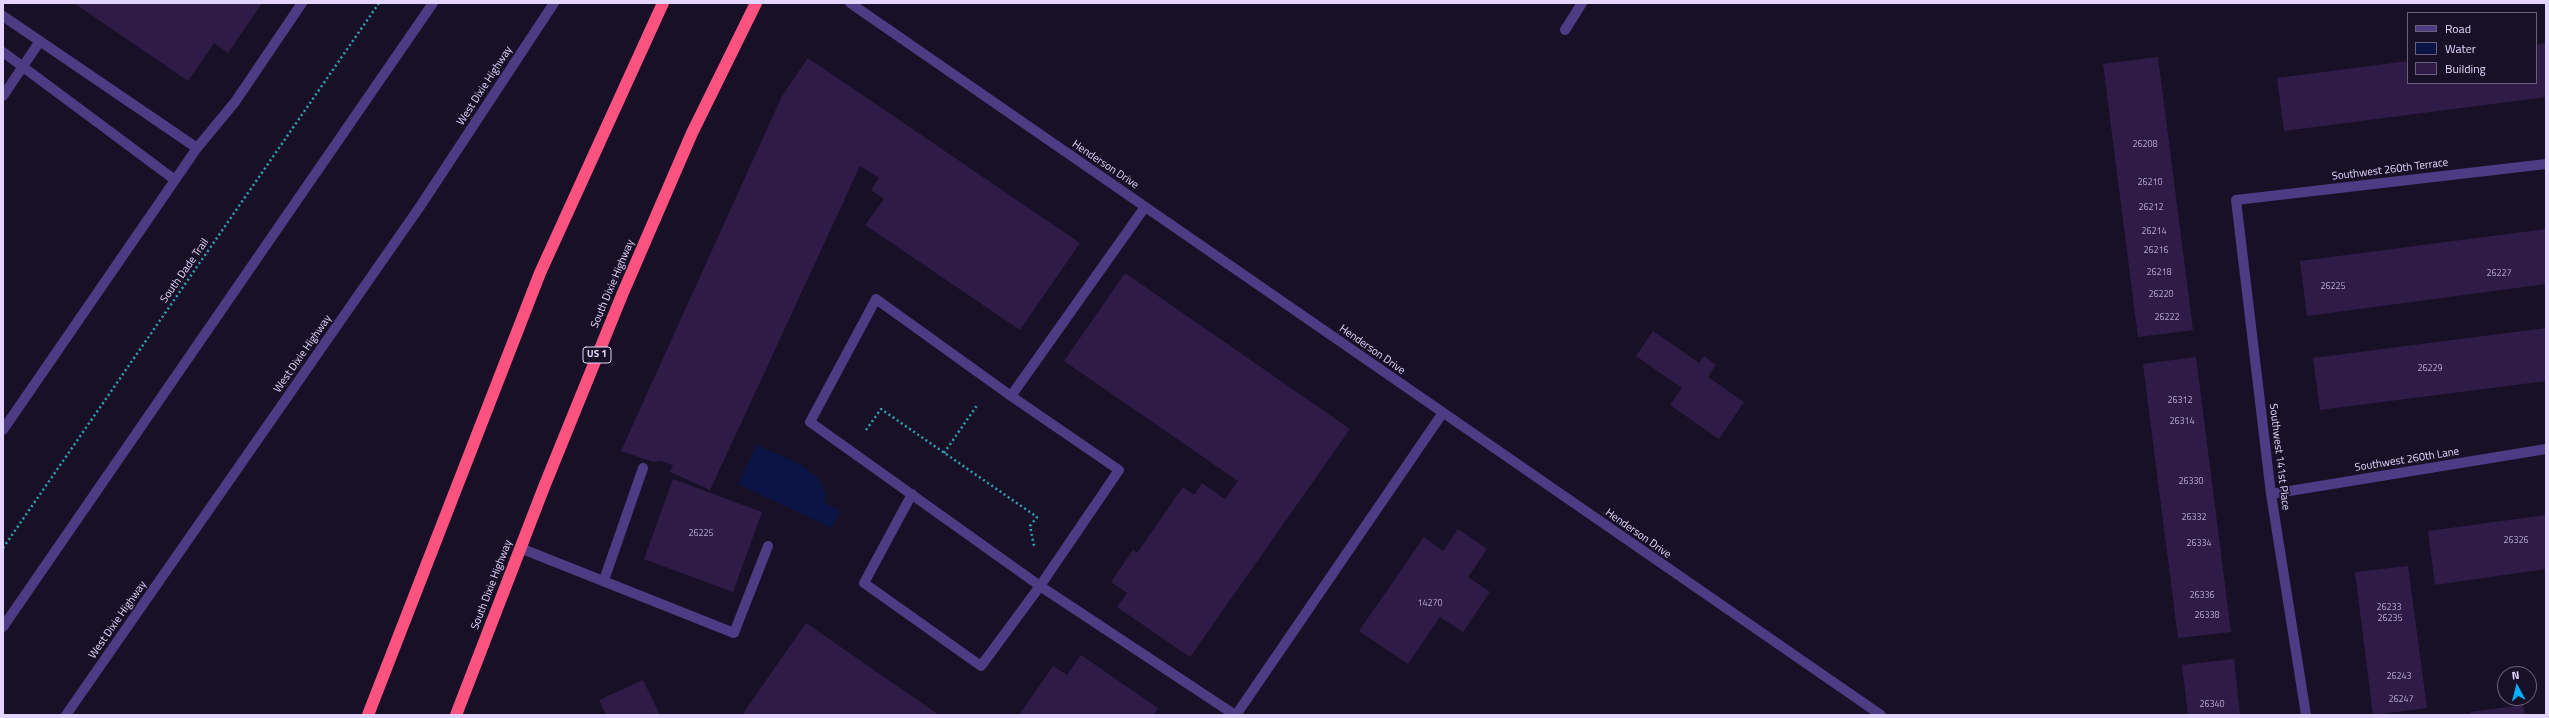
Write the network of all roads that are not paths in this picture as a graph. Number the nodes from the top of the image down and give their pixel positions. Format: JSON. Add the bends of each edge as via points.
{"nodes":[{"id":1,"x":302,"y":3,"type":"edge"},
{"id":2,"x":433,"y":3,"type":"edge"},
{"id":3,"x":554,"y":3,"type":"edge"},
{"id":4,"x":663,"y":3,"type":"edge"},
{"id":5,"x":756,"y":3,"type":"edge"},
{"id":6,"x":850,"y":3,"type":"edge"},
{"id":7,"x":1582,"y":3,"type":"edge"},
{"id":8,"x":3,"y":16,"type":"edge"},
{"id":9,"x":1565,"y":30,"type":"dead end"},
{"id":10,"x":40,"y":41,"type":"junction"},
{"id":11,"x":3,"y":52,"type":"edge"},
{"id":12,"x":23,"y":66,"type":"junction"},
{"id":13,"x":3,"y":96,"type":"edge"},
{"id":14,"x":197,"y":148,"type":"junction"},
{"id":15,"x":2546,"y":164,"type":"edge"},
{"id":16,"x":175,"y":180,"type":"junction"},
{"id":17,"x":2236,"y":200,"type":"joint"},
{"id":18,"x":1145,"y":207,"type":"junction"},
{"id":19,"x":1010,"y":396,"type":"junction"},
{"id":20,"x":1442,"y":414,"type":"junction"},
{"id":21,"x":3,"y":430,"type":"edge"},
{"id":22,"x":2546,"y":449,"type":"edge"},
{"id":23,"x":643,"y":468,"type":"dead end"},
{"id":24,"x":912,"y":494,"type":"junction"},
{"id":25,"x":2271,"y":494,"type":"junction"},
{"id":26,"x":768,"y":546,"type":"dead end"},
{"id":27,"x":520,"y":548,"type":"junction"},
{"id":28,"x":604,"y":580,"type":"junction"},
{"id":29,"x":1040,"y":586,"type":"junction"},
{"id":30,"x":3,"y":627,"type":"edge"},
{"id":31,"x":66,"y":715,"type":"edge"},
{"id":32,"x":368,"y":715,"type":"edge"},
{"id":33,"x":456,"y":715,"type":"edge"},
{"id":34,"x":1236,"y":715,"type":"edge"},
{"id":35,"x":1881,"y":715,"type":"edge"},
{"id":36,"x":2306,"y":715,"type":"edge"}],
"edges":[{"from":1,"to":14,"type":"street","via":[[234,102]]},
{"from":2,"to":30,"type":"street"},
{"from":3,"to":31,"type":"street","name":"West Dixie Highway","via":[[422,205]]},
{"from":4,"to":32,"type":"highway","via":[[540,273]]},
{"from":5,"to":27,"type":"highway","name":"South Dixie Highway","number":"US 1","via":[[689,140],[622,295]]},
{"from":6,"to":18,"type":"street","name":"Henderson Drive"},
{"from":7,"to":9,"type":"street"},
{"from":8,"to":10,"type":"street"},
{"from":10,"to":12,"type":"street"},
{"from":10,"to":14,"type":"street"},
{"from":11,"to":12,"type":"street"},
{"from":12,"to":13,"type":"street"},
{"from":12,"to":16,"type":"street"},
{"from":14,"to":16,"type":"street"},
{"from":15,"to":17,"type":"street","name":"Southwest 260th Terrace"},
{"from":16,"to":21,"type":"street"},
{"from":17,"to":25,"type":"street","name":"Southwest 141st Place"},
{"from":18,"to":19,"type":"street"},
{"from":18,"to":20,"type":"street","name":"Henderson Drive"},
{"from":19,"to":24,"type":"street","via":[[876,299],[810,422]]},
{"from":19,"to":29,"type":"street","via":[[1119,470]]},
{"from":20,"to":34,"type":"street"},
{"from":20,"to":35,"type":"street","name":"Henderson Drive"},
{"from":22,"to":25,"type":"street","name":"Southwest 260th Lane"},
{"from":23,"to":28,"type":"street"},
{"from":24,"to":29,"type":"street"},
{"from":24,"to":29,"type":"street","via":[[864,583],[981,666]]},
{"from":25,"to":36,"type":"street","name":"Southwest 141st Place"},
{"from":26,"to":28,"type":"street","via":[[734,633]]},
{"from":27,"to":28,"type":"street"},
{"from":27,"to":33,"type":"highway","name":"South Dixie Highway","number":"US 1"},
{"from":29,"to":34,"type":"street"}]}
